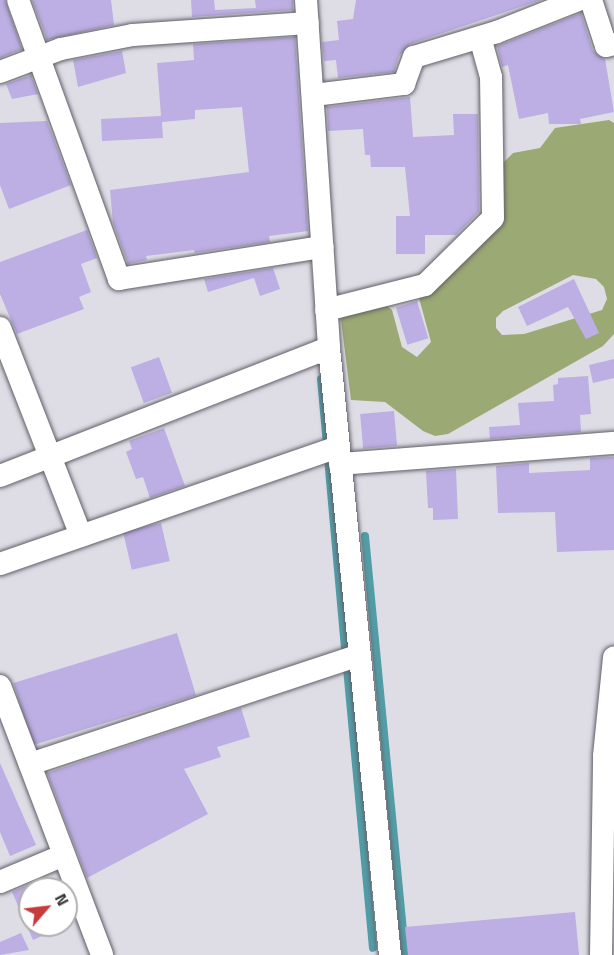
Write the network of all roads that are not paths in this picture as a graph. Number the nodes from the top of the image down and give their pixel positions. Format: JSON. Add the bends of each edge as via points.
{"nodes":[{"id":1,"x":18,"y":0,"type":"edge"},
{"id":2,"x":306,"y":0,"type":"edge"},
{"id":3,"x":578,"y":0,"type":"edge"},
{"id":4,"x":591,"y":0,"type":"edge"},
{"id":5,"x":308,"y":23,"type":"junction"},
{"id":6,"x":480,"y":37,"type":"junction"},
{"id":7,"x":614,"y":44,"type":"edge"},
{"id":8,"x":37,"y":58,"type":"junction"},
{"id":9,"x":0,"y":72,"type":"edge"},
{"id":10,"x":314,"y":95,"type":"junction"},
{"id":11,"x":322,"y":247,"type":"junction"},
{"id":12,"x":326,"y":310,"type":"junction"},
{"id":13,"x":0,"y":328,"type":"edge"},
{"id":14,"x":329,"y":348,"type":"junction"},
{"id":15,"x":614,"y":443,"type":"edge"},
{"id":16,"x":339,"y":455,"type":"junction"},
{"id":17,"x":50,"y":456,"type":"junction"},
{"id":18,"x":0,"y":476,"type":"edge"},
{"id":19,"x":81,"y":536,"type":"junction"},
{"id":20,"x":0,"y":564,"type":"edge"},
{"id":21,"x":359,"y":655,"type":"junction"},
{"id":22,"x":614,"y":658,"type":"edge"},
{"id":23,"x":0,"y":686,"type":"edge"},
{"id":24,"x":30,"y":764,"type":"junction"},
{"id":25,"x":608,"y":784,"type":"edge"},
{"id":26,"x":64,"y":855,"type":"junction"},
{"id":27,"x":0,"y":882,"type":"edge"},
{"id":28,"x":383,"y":952,"type":"edge"},
{"id":29,"x":102,"y":955,"type":"edge"},
{"id":30,"x":601,"y":955,"type":"edge"}],
"edges":[{"from":1,"to":8,"type":"street"},
{"from":2,"to":5,"type":"street"},
{"from":3,"to":6,"type":"street"},
{"from":4,"to":7,"type":"street","via":[[606,46]]},
{"from":5,"to":8,"type":"street","via":[[133,36],[61,49]]},
{"from":5,"to":10,"type":"street"},
{"from":6,"to":10,"type":"street","via":[[414,57],[404,84]]},
{"from":6,"to":12,"type":"street","via":[[491,77],[493,218],[425,285]]},
{"from":8,"to":9,"type":"street"},
{"from":8,"to":11,"type":"street","via":[[118,279]]},
{"from":10,"to":11,"type":"street"},
{"from":11,"to":12,"type":"street"},
{"from":12,"to":14,"type":"street"},
{"from":13,"to":17,"type":"street"},
{"from":14,"to":16,"type":"street"},
{"from":14,"to":17,"type":"street"},
{"from":15,"to":16,"type":"street"},
{"from":16,"to":19,"type":"street"},
{"from":16,"to":21,"type":"street"},
{"from":17,"to":18,"type":"street"},
{"from":17,"to":19,"type":"street"},
{"from":19,"to":20,"type":"street"},
{"from":21,"to":24,"type":"street"},
{"from":21,"to":28,"type":"street"},
{"from":22,"to":25,"type":"street"},
{"from":23,"to":24,"type":"street"},
{"from":24,"to":26,"type":"street"},
{"from":25,"to":30,"type":"street"},
{"from":26,"to":27,"type":"street"},
{"from":26,"to":29,"type":"street"}]}
